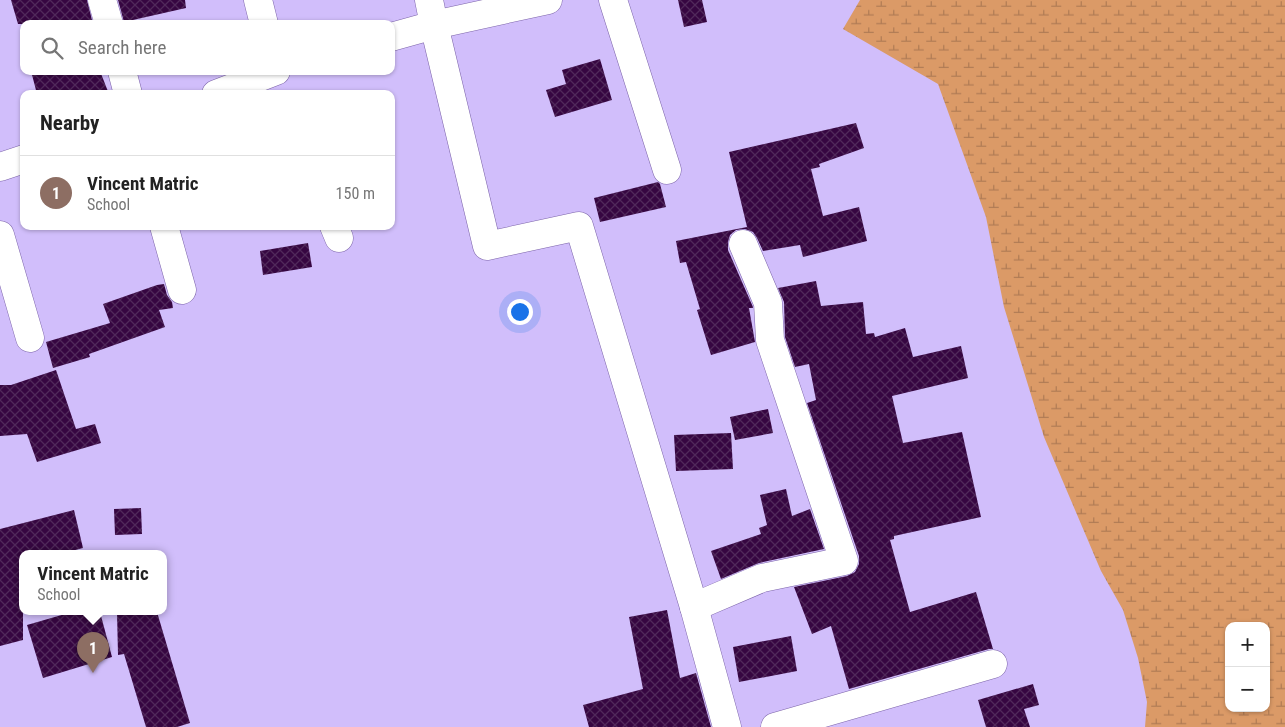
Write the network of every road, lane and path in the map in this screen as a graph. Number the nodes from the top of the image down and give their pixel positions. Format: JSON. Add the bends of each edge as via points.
{"nodes":[{"id":1,"x":102,"y":0,"type":"edge"},
{"id":2,"x":258,"y":0,"type":"edge"},
{"id":3,"x":548,"y":0,"type":"edge"},
{"id":4,"x":613,"y":0,"type":"edge"},
{"id":5,"x":431,"y":13,"type":"edge"},
{"id":6,"x":107,"y":20,"type":"edge"},
{"id":7,"x":263,"y":20,"type":"edge"},
{"id":8,"x":395,"y":35,"type":"edge"},
{"id":9,"x":123,"y":75,"type":"edge"},
{"id":10,"x":265,"y":75,"type":"edge"},
{"id":11,"x":276,"y":75,"type":"edge"},
{"id":12,"x":127,"y":90,"type":"edge"},
{"id":13,"x":226,"y":90,"type":"edge"},
{"id":14,"x":282,"y":90,"type":"edge"},
{"id":15,"x":20,"y":160,"type":"edge"},
{"id":16,"x":0,"y":167,"type":"edge"},
{"id":17,"x":667,"y":170,"type":"dead end"},
{"id":18,"x":165,"y":230,"type":"edge"},
{"id":19,"x":0,"y":235,"type":"edge"},
{"id":20,"x":743,"y":244,"type":"dead end"},
{"id":21,"x":182,"y":290,"type":"dead end"},
{"id":22,"x":30,"y":338,"type":"dead end"},
{"id":23,"x":694,"y":607,"type":"junction"},
{"id":24,"x":993,"y":664,"type":"dead end"},
{"id":25,"x":727,"y":727,"type":"edge"},
{"id":26,"x":775,"y":727,"type":"edge"}],
"edges":[{"from":1,"to":6,"type":"street"},
{"from":2,"to":7,"type":"street"},
{"from":3,"to":5,"type":"street"},
{"from":4,"to":17,"type":"street"},
{"from":5,"to":8,"type":"street"},
{"from":5,"to":23,"type":"street","via":[[488,246],[579,226]]},
{"from":9,"to":12,"type":"street"},
{"from":10,"to":13,"type":"street"},
{"from":11,"to":14,"type":"street"},
{"from":15,"to":16,"type":"street"},
{"from":18,"to":21,"type":"street"},
{"from":19,"to":22,"type":"street"},
{"from":20,"to":23,"type":"street","via":[[768,303],[770,340],[844,561],[762,578]]},
{"from":23,"to":25,"type":"street"},
{"from":24,"to":26,"type":"street"}]}
